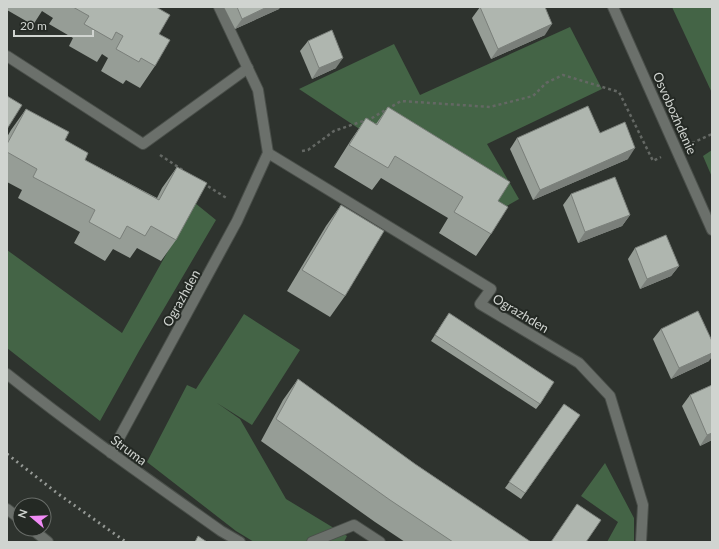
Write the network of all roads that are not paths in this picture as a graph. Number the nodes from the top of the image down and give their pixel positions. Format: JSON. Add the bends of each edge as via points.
{"nodes":[{"id":1,"x":219,"y":7,"type":"edge"},
{"id":2,"x":613,"y":7,"type":"edge"},
{"id":3,"x":7,"y":56,"type":"edge"},
{"id":4,"x":248,"y":68,"type":"junction"},
{"id":5,"x":268,"y":152,"type":"junction"},
{"id":6,"x":712,"y":230,"type":"edge"},
{"id":7,"x":7,"y":374,"type":"edge"},
{"id":8,"x":111,"y":453,"type":"junction"},
{"id":9,"x":240,"y":542,"type":"edge"},
{"id":10,"x":312,"y":542,"type":"edge"},
{"id":11,"x":380,"y":542,"type":"edge"},
{"id":12,"x":641,"y":542,"type":"edge"}],
"edges":[{"from":1,"to":4,"type":"street"},
{"from":2,"to":6,"type":"street","name":"Osvobozhdenie"},
{"from":3,"to":4,"type":"street","via":[[143,144]]},
{"from":4,"to":5,"type":"street","via":[[258,90]]},
{"from":5,"to":8,"type":"street","name":"Ograzhden","via":[[237,221]]},
{"from":5,"to":12,"type":"street","name":"Ograzhden","via":[[491,288],[480,304],[579,363],[610,396],[643,505]]},
{"from":7,"to":8,"type":"street","name":"Struma"},
{"from":8,"to":9,"type":"street","name":"Struma"},
{"from":10,"to":11,"type":"street","via":[[354,525]]}]}
